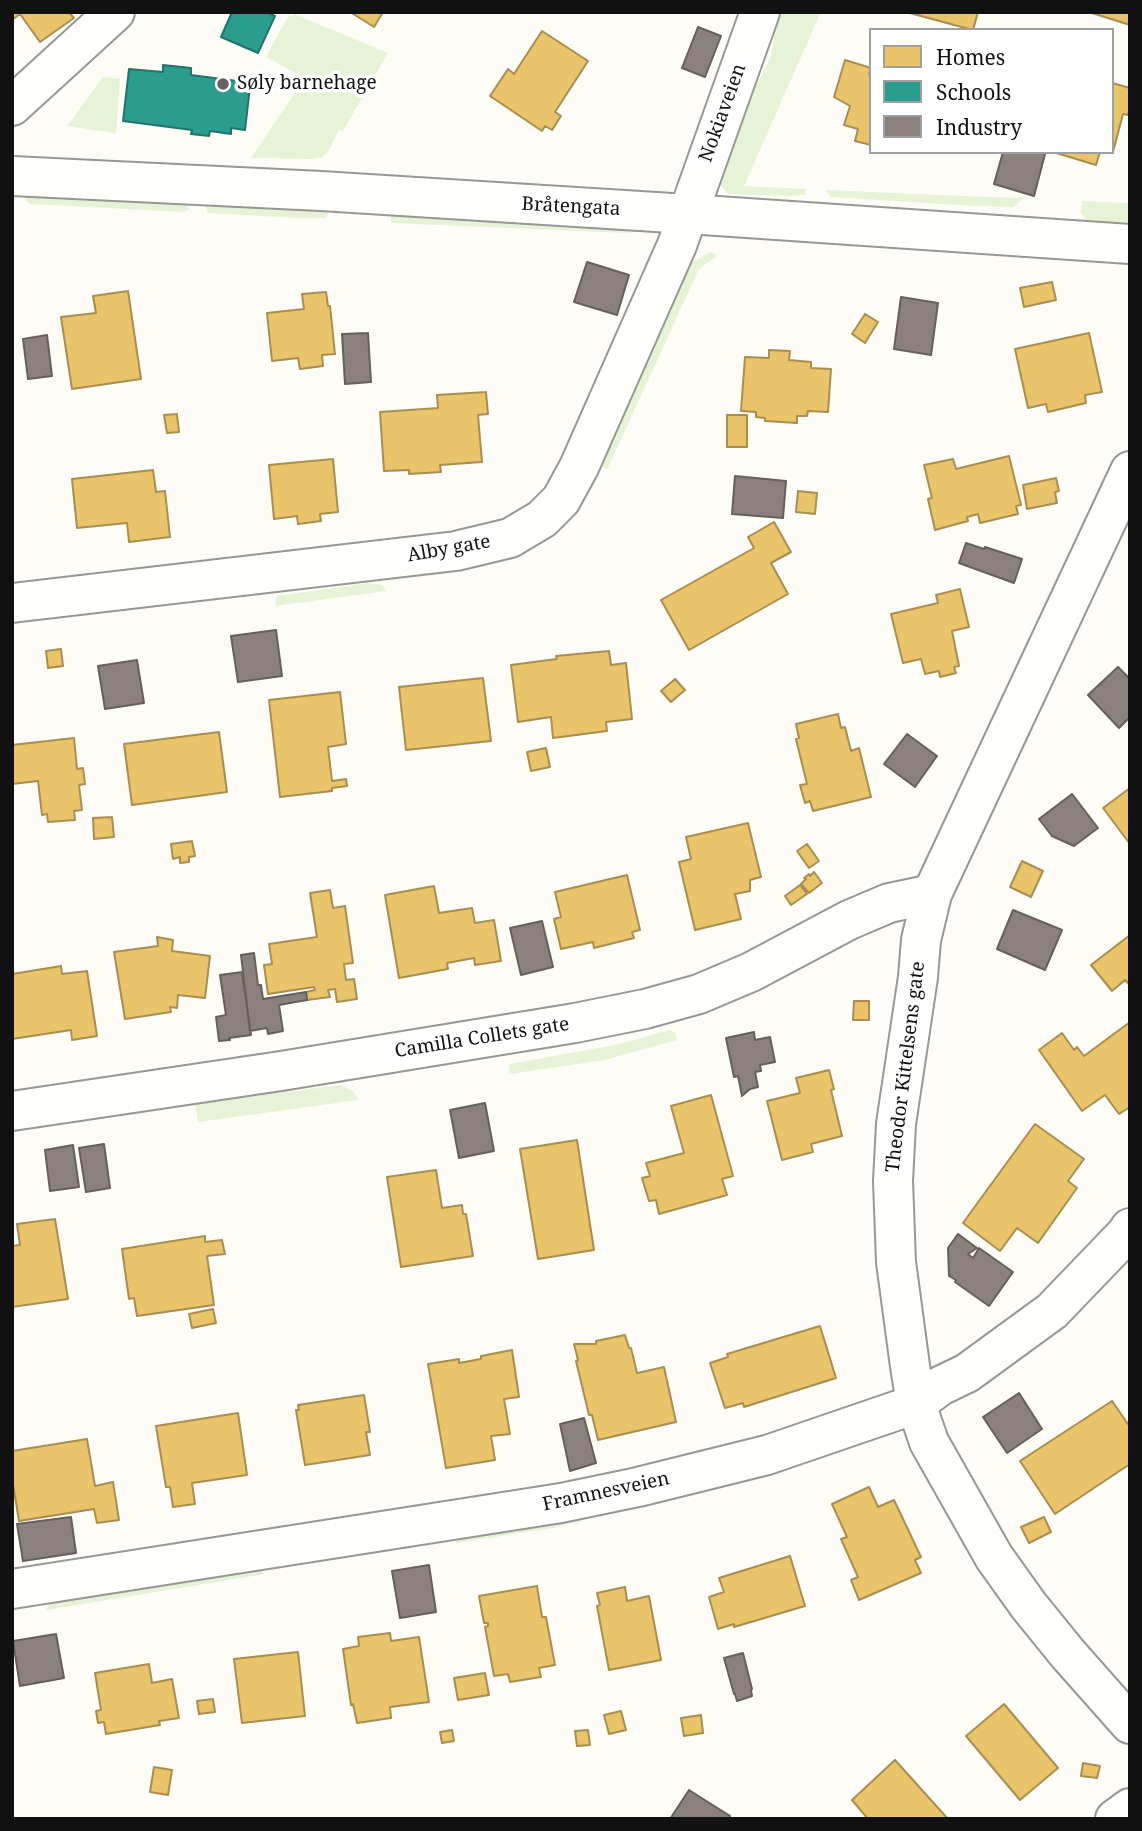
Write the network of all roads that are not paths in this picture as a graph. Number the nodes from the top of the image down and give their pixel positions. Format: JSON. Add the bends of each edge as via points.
{"nodes":[{"id":1,"x":115,"y":12,"type":"edge"},
{"id":2,"x":760,"y":12,"type":"edge"},
{"id":3,"x":12,"y":106,"type":"edge"},
{"id":4,"x":12,"y":176,"type":"edge"},
{"id":5,"x":688,"y":214,"type":"junction"},
{"id":6,"x":1130,"y":244,"type":"edge"},
{"id":7,"x":1130,"y":471,"type":"edge"},
{"id":8,"x":12,"y":603,"type":"edge"},
{"id":9,"x":932,"y":894,"type":"junction"},
{"id":10,"x":12,"y":1111,"type":"edge"},
{"id":11,"x":1130,"y":1228,"type":"edge"},
{"id":12,"x":916,"y":1404,"type":"junction"},
{"id":13,"x":12,"y":1589,"type":"edge"},
{"id":14,"x":1130,"y":1724,"type":"edge"},
{"id":15,"x":1130,"y":1808,"type":"edge"},
{"id":16,"x":1115,"y":1819,"type":"edge"}],
"edges":[{"from":1,"to":3,"type":"street"},
{"from":2,"to":5,"type":"street","name":"Nokiaveien"},
{"from":4,"to":5,"type":"street","name":"Bråtengata"},
{"from":5,"to":6,"type":"street","name":"Bråtengata"},
{"from":5,"to":8,"type":"street","name":"Alby gate","via":[[561,500],[542,519],[510,538],[456,551]]},
{"from":7,"to":9,"type":"street","name":"Theodor Kittelsens gate"},
{"from":9,"to":10,"type":"street","name":"Camilla Collets gate","via":[[888,903],[751,972],[645,1009]]},
{"from":9,"to":12,"type":"street","name":"Theodor Kittelsens gate","via":[[921,940],[892,1181],[896,1262]]},
{"from":11,"to":12,"type":"street","name":"Framnesveien","via":[[1052,1311]]},
{"from":12,"to":13,"type":"street","name":"Framnesveien","via":[[767,1455],[574,1501]]},
{"from":12,"to":14,"type":"street","name":"Theodor Kittelsens gate","via":[[929,1442],[994,1556],[1029,1606]]},
{"from":15,"to":16,"type":"street"}]}
